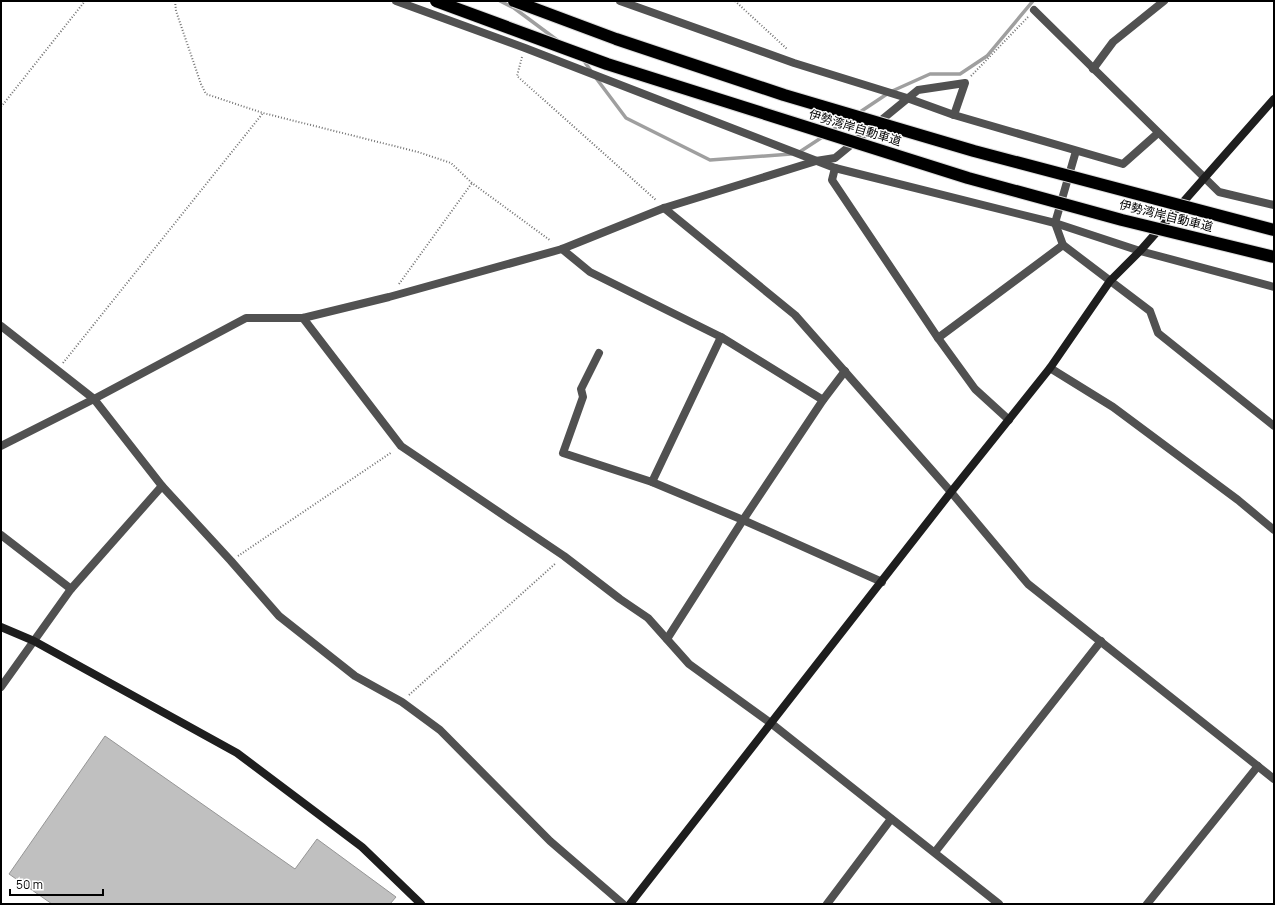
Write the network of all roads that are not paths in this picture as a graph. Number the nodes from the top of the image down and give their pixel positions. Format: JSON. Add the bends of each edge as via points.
{"nodes":[{"id":1,"x":396,"y":1,"type":"edge"},
{"id":2,"x":436,"y":1,"type":"edge"},
{"id":3,"x":514,"y":1,"type":"edge"},
{"id":4,"x":620,"y":1,"type":"edge"},
{"id":5,"x":1164,"y":1,"type":"edge"},
{"id":6,"x":1034,"y":10,"type":"road end"},
{"id":7,"x":1094,"y":69,"type":"junction"},
{"id":8,"x":907,"y":98,"type":"junction"},
{"id":9,"x":1274,"y":99,"type":"edge"},
{"id":10,"x":954,"y":115,"type":"junction"},
{"id":11,"x":1158,"y":133,"type":"junction"},
{"id":12,"x":1076,"y":151,"type":"junction"},
{"id":13,"x":816,"y":162,"type":"junction"},
{"id":14,"x":835,"y":168,"type":"junction"},
{"id":15,"x":1204,"y":178,"type":"junction"},
{"id":16,"x":1274,"y":205,"type":"edge"},
{"id":17,"x":664,"y":208,"type":"junction"},
{"id":18,"x":1056,"y":223,"type":"junction"},
{"id":19,"x":1274,"y":230,"type":"edge"},
{"id":20,"x":1063,"y":245,"type":"junction"},
{"id":21,"x":562,"y":249,"type":"junction"},
{"id":22,"x":1140,"y":251,"type":"junction"},
{"id":23,"x":1274,"y":257,"type":"edge"},
{"id":24,"x":1110,"y":281,"type":"junction"},
{"id":25,"x":1274,"y":287,"type":"edge"},
{"id":26,"x":303,"y":318,"type":"junction"},
{"id":27,"x":1,"y":326,"type":"edge"},
{"id":28,"x":721,"y":337,"type":"junction"},
{"id":29,"x":938,"y":338,"type":"junction"},
{"id":30,"x":599,"y":353,"type":"dead end"},
{"id":31,"x":1050,"y":368,"type":"junction"},
{"id":32,"x":845,"y":371,"type":"junction"},
{"id":33,"x":94,"y":399,"type":"junction"},
{"id":34,"x":823,"y":400,"type":"junction"},
{"id":35,"x":1009,"y":420,"type":"junction"},
{"id":36,"x":1274,"y":426,"type":"edge"},
{"id":37,"x":1,"y":446,"type":"edge"},
{"id":38,"x":652,"y":482,"type":"junction"},
{"id":39,"x":162,"y":486,"type":"junction"},
{"id":40,"x":951,"y":492,"type":"junction"},
{"id":41,"x":743,"y":520,"type":"junction"},
{"id":42,"x":1274,"y":530,"type":"edge"},
{"id":43,"x":1,"y":535,"type":"edge"},
{"id":44,"x":882,"y":582,"type":"junction"},
{"id":45,"x":71,"y":588,"type":"junction"},
{"id":46,"x":1,"y":627,"type":"edge"},
{"id":47,"x":668,"y":639,"type":"junction"},
{"id":48,"x":34,"y":641,"type":"junction"},
{"id":49,"x":1101,"y":642,"type":"junction"},
{"id":50,"x":1,"y":687,"type":"edge"},
{"id":51,"x":772,"y":724,"type":"junction"},
{"id":52,"x":1258,"y":766,"type":"junction"},
{"id":53,"x":1274,"y":779,"type":"edge"},
{"id":54,"x":891,"y":819,"type":"junction"},
{"id":55,"x":935,"y":852,"type":"junction"},
{"id":56,"x":421,"y":904,"type":"edge"},
{"id":57,"x":623,"y":904,"type":"edge"},
{"id":58,"x":630,"y":904,"type":"edge"},
{"id":59,"x":827,"y":904,"type":"edge"},
{"id":60,"x":999,"y":904,"type":"edge"},
{"id":61,"x":1147,"y":904,"type":"edge"}],
"edges":[{"from":1,"to":13,"type":"street","via":[[525,48]]},
{"from":2,"to":23,"type":"highway","name":"伊勢湾岸自動車道","bridge":true,"via":[[607,64],[968,178],[1122,220]]},
{"from":3,"to":19,"type":"highway","name":"伊勢湾岸自動車道","bridge":true,"via":[[791,97],[974,151]]},
{"from":4,"to":8,"type":"street","via":[[794,63]]},
{"from":5,"to":7,"type":"street","via":[[1113,42]]},
{"from":6,"to":7,"type":"street"},
{"from":7,"to":11,"type":"street"},
{"from":8,"to":10,"type":"street"},
{"from":8,"to":10,"type":"street","via":[[918,90],[965,83]]},
{"from":8,"to":13,"type":"street","via":[[835,158]]},
{"from":9,"to":15,"type":"street"},
{"from":10,"to":12,"type":"street"},
{"from":11,"to":12,"type":"street","via":[[1123,164]]},
{"from":11,"to":15,"type":"street"},
{"from":12,"to":18,"type":"street"},
{"from":13,"to":14,"type":"street"},
{"from":13,"to":17,"type":"street"},
{"from":14,"to":18,"type":"street"},
{"from":14,"to":29,"type":"street","via":[[832,180]]},
{"from":15,"to":16,"type":"street","via":[[1219,192]]},
{"from":15,"to":22,"type":"street"},
{"from":17,"to":21,"type":"street"},
{"from":17,"to":32,"type":"street","via":[[795,315]]},
{"from":18,"to":20,"type":"street"},
{"from":18,"to":22,"type":"street"},
{"from":20,"to":24,"type":"street"},
{"from":20,"to":29,"type":"street"},
{"from":21,"to":26,"type":"street","via":[[389,298]]},
{"from":21,"to":28,"type":"street","via":[[590,272]]},
{"from":22,"to":24,"type":"street"},
{"from":22,"to":25,"type":"street"},
{"from":24,"to":31,"type":"street"},
{"from":24,"to":36,"type":"street","via":[[1150,311],[1158,333]]},
{"from":26,"to":33,"type":"street","via":[[246,318]]},
{"from":26,"to":47,"type":"street","via":[[401,446],[564,556],[648,618]]},
{"from":27,"to":33,"type":"street"},
{"from":28,"to":34,"type":"street"},
{"from":28,"to":38,"type":"street"},
{"from":29,"to":35,"type":"street","via":[[975,389]]},
{"from":30,"to":38,"type":"street","via":[[581,390],[583,398],[563,453]]},
{"from":31,"to":35,"type":"street"},
{"from":31,"to":42,"type":"street","via":[[1113,407]]},
{"from":32,"to":34,"type":"street"},
{"from":32,"to":40,"type":"street"},
{"from":33,"to":37,"type":"street"},
{"from":33,"to":39,"type":"street"},
{"from":34,"to":41,"type":"street"},
{"from":35,"to":40,"type":"street"},
{"from":38,"to":41,"type":"street"},
{"from":39,"to":45,"type":"street"},
{"from":39,"to":57,"type":"street","via":[[279,616],[355,676],[402,702],[440,730],[550,841]]},
{"from":40,"to":44,"type":"street"},
{"from":40,"to":49,"type":"street","via":[[1028,584]]},
{"from":41,"to":44,"type":"street"},
{"from":41,"to":47,"type":"street"},
{"from":43,"to":45,"type":"street"},
{"from":44,"to":51,"type":"street"},
{"from":45,"to":48,"type":"street"},
{"from":46,"to":48,"type":"street"},
{"from":47,"to":51,"type":"street","via":[[688,664]]},
{"from":48,"to":50,"type":"street"},
{"from":48,"to":56,"type":"street","via":[[237,753],[362,847]]},
{"from":49,"to":52,"type":"street"},
{"from":49,"to":55,"type":"street"},
{"from":51,"to":54,"type":"street"},
{"from":51,"to":58,"type":"street"},
{"from":52,"to":53,"type":"street"},
{"from":52,"to":61,"type":"street"},
{"from":54,"to":55,"type":"street"},
{"from":54,"to":59,"type":"street"},
{"from":55,"to":60,"type":"street"}]}
